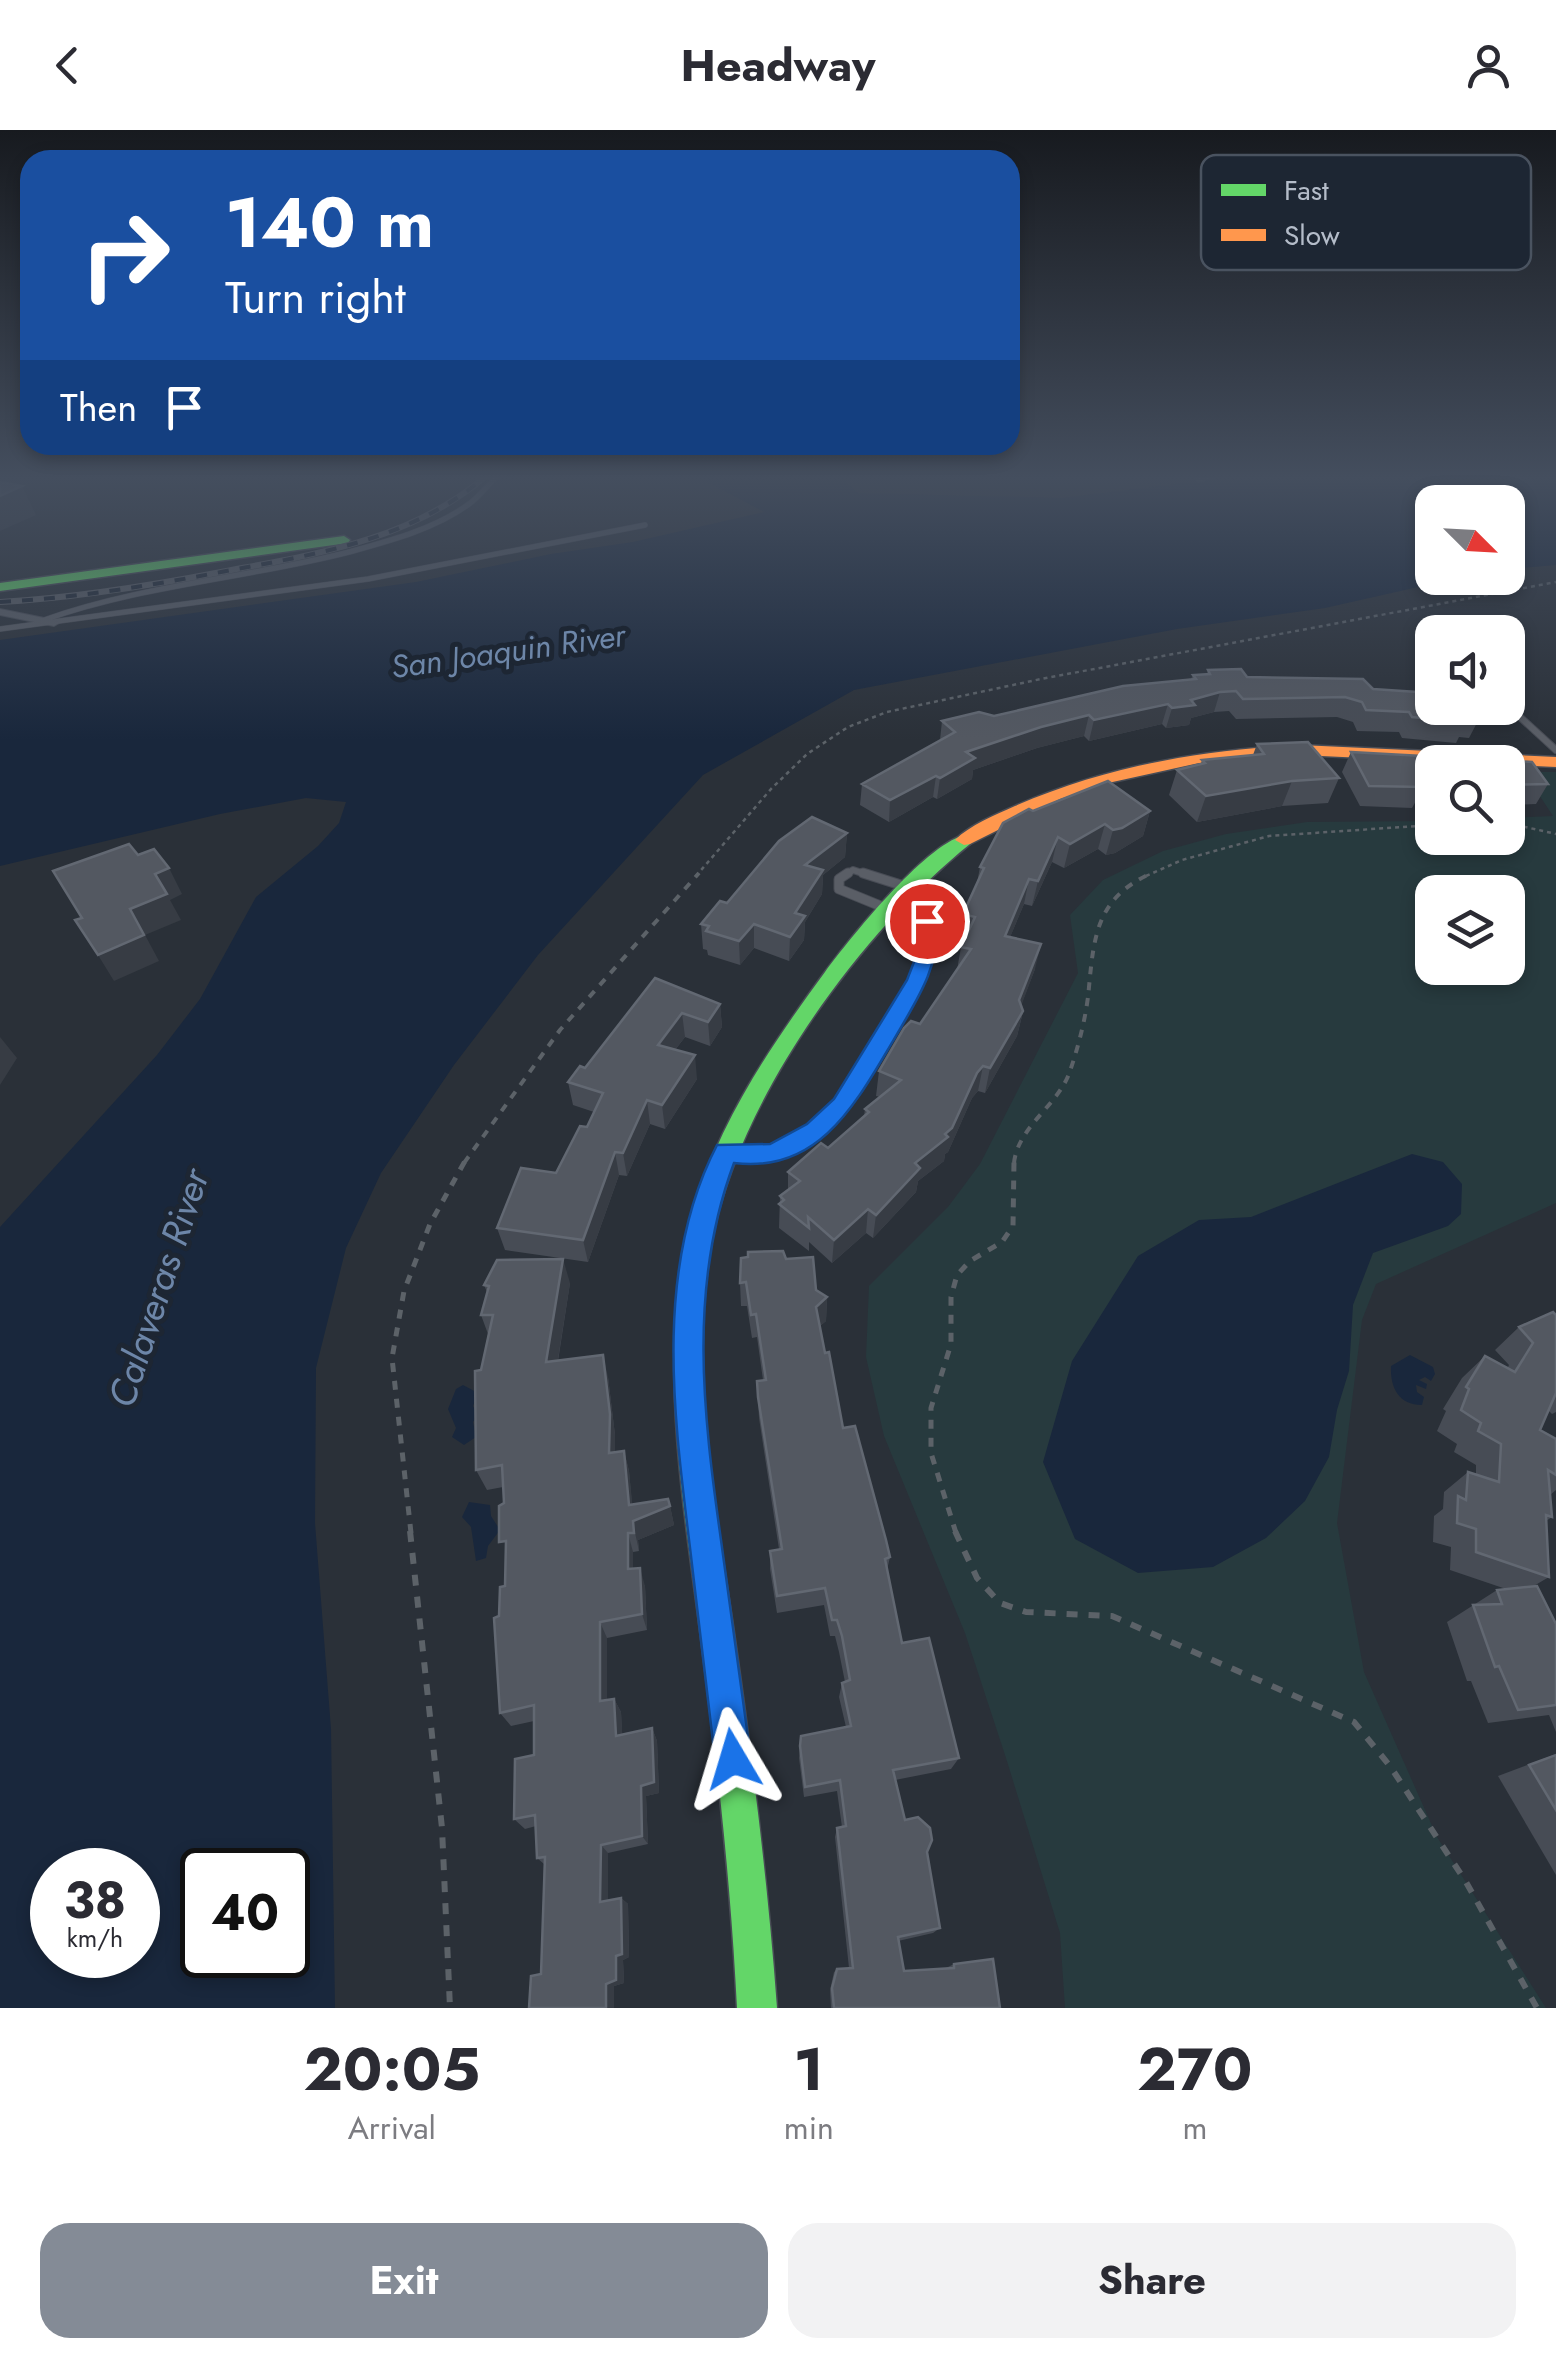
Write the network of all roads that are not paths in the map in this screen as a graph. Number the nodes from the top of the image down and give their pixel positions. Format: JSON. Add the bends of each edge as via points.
{"nodes":[{"id":1,"x":167,"y":565,"type":"edge"},
{"id":2,"x":282,"y":565,"type":"edge"},
{"id":3,"x":440,"y":565,"type":"edge"},
{"id":4,"x":0,"y":588,"type":"edge"},
{"id":5,"x":0,"y":612,"type":"edge"},
{"id":6,"x":49,"y":621,"type":"junction"},
{"id":7,"x":0,"y":629,"type":"edge"},
{"id":8,"x":1525,"y":722,"type":"edge"},
{"id":9,"x":1556,"y":750,"type":"edge"},
{"id":10,"x":1556,"y":762,"type":"edge"},
{"id":11,"x":894,"y":896,"type":"junction"},
{"id":12,"x":726,"y":1152,"type":"junction"},
{"id":13,"x":756,"y":2008,"type":"edge"}],
"edges":[{"from":1,"to":4,"type":"street"},
{"from":2,"to":6,"type":"lane","via":[[105,601]]},
{"from":3,"to":6,"type":"lane"},
{"from":5,"to":6,"type":"street"},
{"from":6,"to":7,"type":"lane"},
{"from":8,"to":9,"type":"lane"},
{"from":10,"to":11,"type":"street","via":[[1330,750],[1238,753],[1152,766],[1080,785],[1005,816],[938,857]]},
{"from":11,"to":11,"type":"lane","via":[[852,870],[839,878],[839,889]]},
{"from":11,"to":12,"type":"street","via":[[769,1070]]},
{"from":11,"to":12,"type":"lane","via":[[919,907],[929,949],[918,981],[842,1105],[816,1130],[775,1153]]},
{"from":12,"to":13,"type":"street","via":[[697,1248],[688,1370],[743,1837]]}]}
